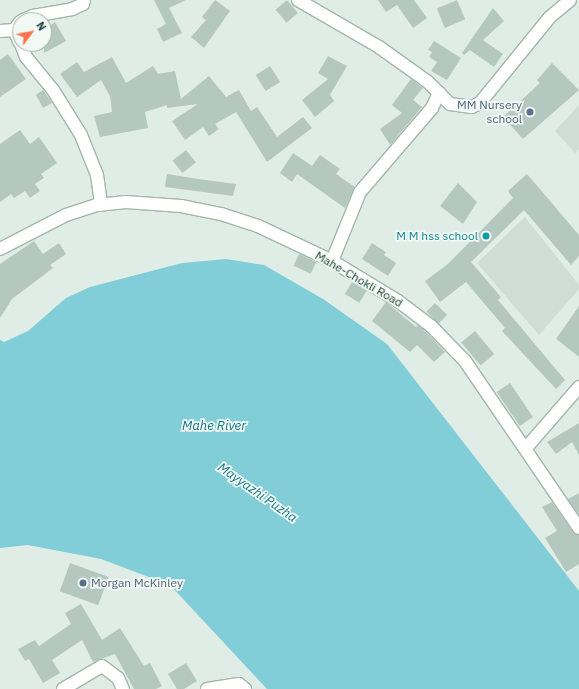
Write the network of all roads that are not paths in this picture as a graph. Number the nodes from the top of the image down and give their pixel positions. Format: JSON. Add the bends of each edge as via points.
{"nodes":[{"id":1,"x":84,"y":0,"type":"edge"},
{"id":2,"x":298,"y":0,"type":"edge"},
{"id":3,"x":570,"y":0,"type":"edge"},
{"id":4,"x":52,"y":13,"type":"edge"},
{"id":5,"x":12,"y":27,"type":"edge"},
{"id":6,"x":0,"y":31,"type":"edge"},
{"id":7,"x":24,"y":52,"type":"edge"},
{"id":8,"x":439,"y":93,"type":"junction"},
{"id":9,"x":101,"y":205,"type":"junction"},
{"id":10,"x":0,"y":249,"type":"edge"},
{"id":11,"x":332,"y":261,"type":"junction"},
{"id":12,"x":579,"y":387,"type":"edge"},
{"id":13,"x":526,"y":448,"type":"junction"},
{"id":14,"x":579,"y":528,"type":"edge"},
{"id":15,"x":63,"y":689,"type":"edge"},
{"id":16,"x":123,"y":689,"type":"edge"},
{"id":17,"x":207,"y":689,"type":"edge"},
{"id":18,"x":245,"y":689,"type":"edge"}],
"edges":[{"from":1,"to":4,"type":"street","via":[[83,4],[72,9]]},
{"from":2,"to":8,"type":"street","via":[[379,47],[428,82]]},
{"from":3,"to":8,"type":"street","via":[[550,17],[480,103],[472,107],[450,104]]},
{"from":5,"to":6,"type":"street"},
{"from":7,"to":9,"type":"street","via":[[54,90],[81,134],[97,175]]},
{"from":8,"to":11,"type":"street","via":[[432,108],[360,192]]},
{"from":9,"to":10,"type":"street","name":"Mahe-Chokli Road","via":[[66,215]]},
{"from":9,"to":11,"type":"street","name":"Mahe-Chokli Road","via":[[126,202],[154,203],[221,214],[258,226]]},
{"from":11,"to":13,"type":"street","name":"Mahe-Chokli Road","via":[[398,300],[431,326],[465,361]]},
{"from":12,"to":13,"type":"street"},
{"from":13,"to":14,"type":"street","name":"Mahe-Chokli Road"},
{"from":15,"to":16,"type":"street","via":[[102,666],[118,678]]},
{"from":17,"to":18,"type":"street","via":[[239,684]]}]}
